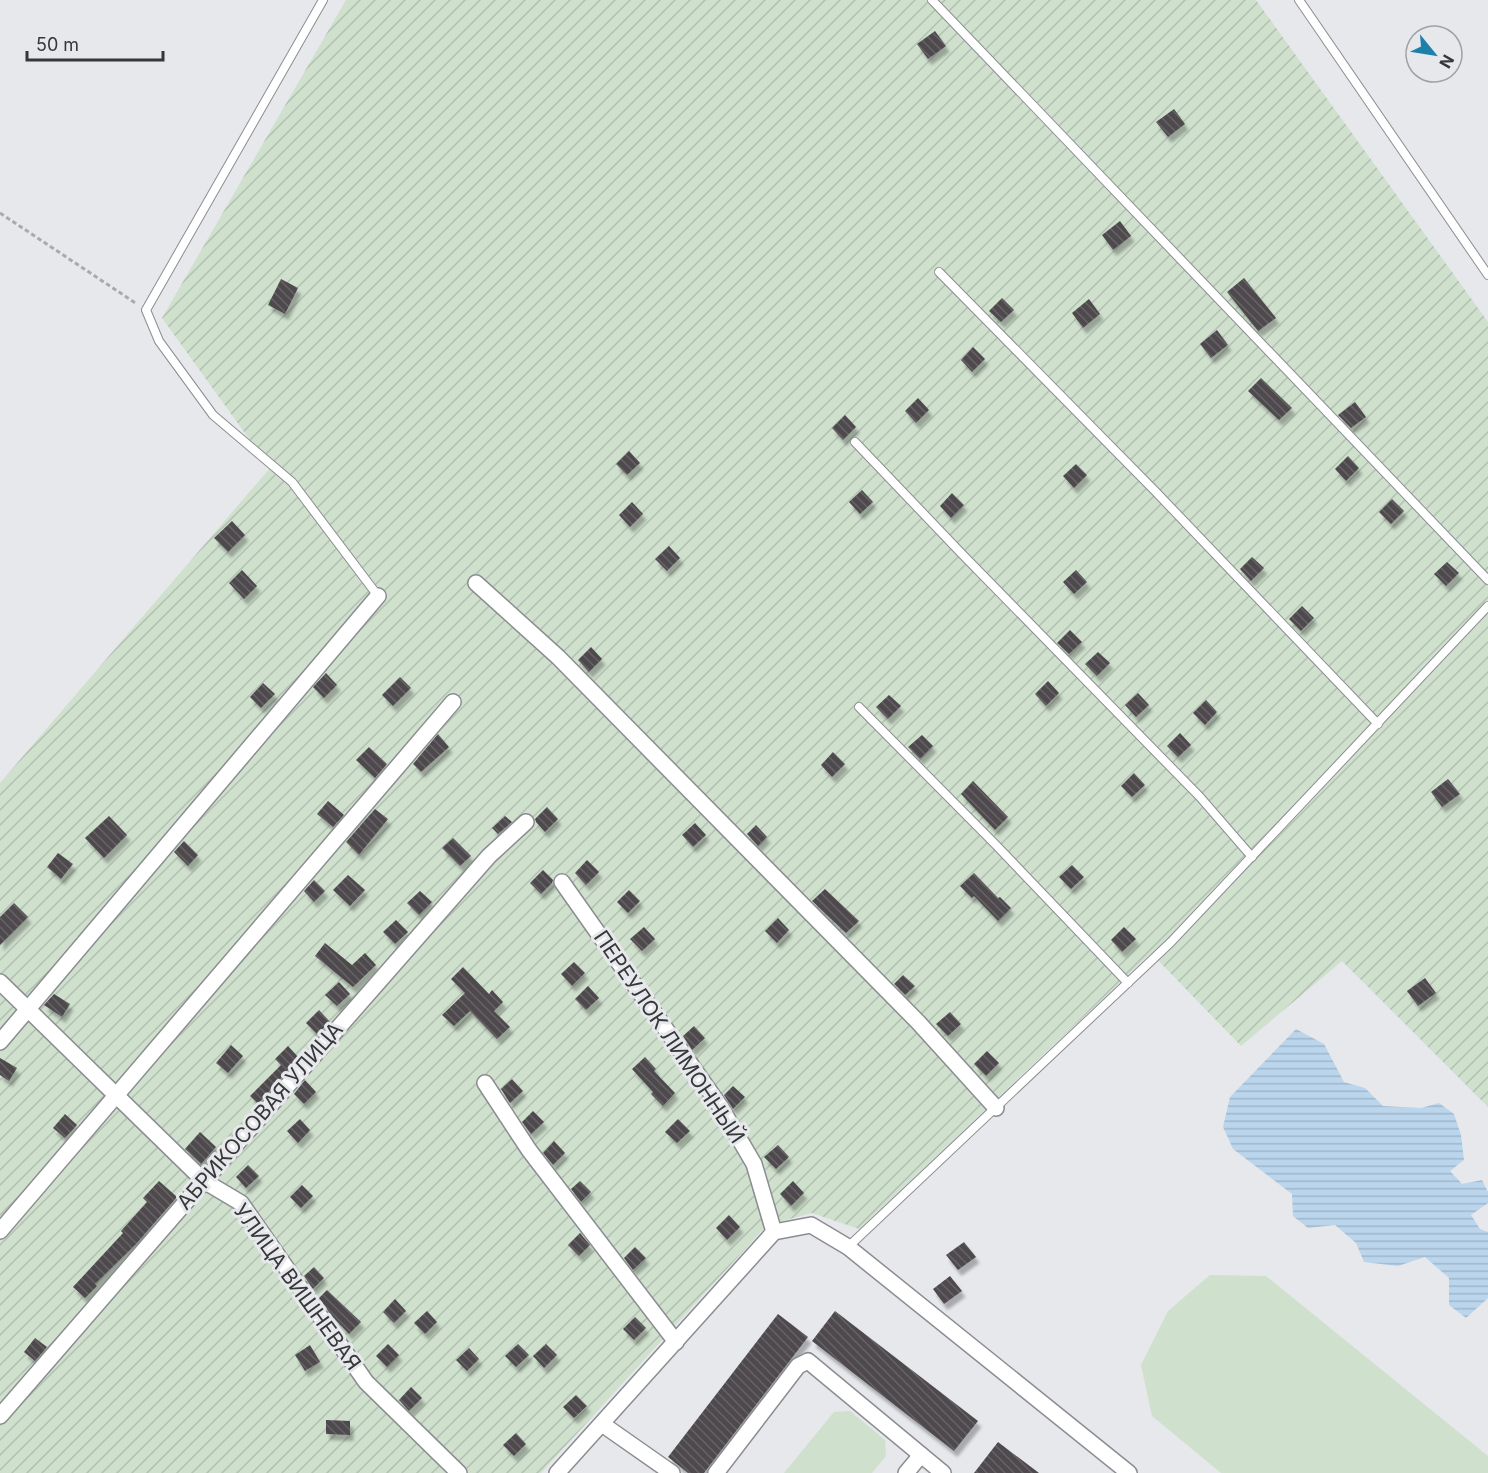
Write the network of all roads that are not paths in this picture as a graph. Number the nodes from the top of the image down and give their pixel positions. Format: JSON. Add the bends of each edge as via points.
{"nodes":[{"id":1,"x":323,"y":0,"type":"edge"},
{"id":2,"x":932,"y":0,"type":"edge"},
{"id":3,"x":1299,"y":0,"type":"edge"},
{"id":4,"x":939,"y":272,"type":"dead end"},
{"id":5,"x":1488,"y":275,"type":"edge"},
{"id":6,"x":855,"y":441,"type":"dead end"},
{"id":7,"x":1488,"y":580,"type":"edge"},
{"id":8,"x":476,"y":583,"type":"dead end"},
{"id":9,"x":378,"y":596,"type":"joint"},
{"id":10,"x":1488,"y":606,"type":"edge"},
{"id":11,"x":453,"y":702,"type":"dead end"},
{"id":12,"x":859,"y":707,"type":"dead end"},
{"id":13,"x":1378,"y":724,"type":"junction"},
{"id":14,"x":526,"y":822,"type":"dead end"},
{"id":15,"x":1252,"y":857,"type":"junction"},
{"id":16,"x":562,"y":882,"type":"dead end"},
{"id":17,"x":0,"y":982,"type":"edge"},
{"id":18,"x":1128,"y":983,"type":"junction"},
{"id":19,"x":28,"y":1010,"type":"junction"},
{"id":20,"x":0,"y":1042,"type":"edge"},
{"id":21,"x":485,"y":1083,"type":"dead end"},
{"id":22,"x":116,"y":1095,"type":"junction"},
{"id":23,"x":996,"y":1108,"type":"junction"},
{"id":24,"x":204,"y":1181,"type":"junction"},
{"id":25,"x":0,"y":1231,"type":"edge"},
{"id":26,"x":774,"y":1232,"type":"junction"},
{"id":27,"x":849,"y":1247,"type":"junction"},
{"id":28,"x":676,"y":1341,"type":"junction"},
{"id":29,"x":0,"y":1416,"type":"edge"},
{"id":30,"x":602,"y":1424,"type":"junction"},
{"id":31,"x":921,"y":1455,"type":"junction"},
{"id":32,"x":459,"y":1473,"type":"edge"},
{"id":33,"x":557,"y":1473,"type":"edge"},
{"id":34,"x":672,"y":1473,"type":"edge"},
{"id":35,"x":716,"y":1473,"type":"edge"},
{"id":36,"x":906,"y":1473,"type":"edge"},
{"id":37,"x":943,"y":1473,"type":"edge"},
{"id":38,"x":1129,"y":1473,"type":"edge"}],
"edges":[{"from":1,"to":9,"type":"lane","via":[[146,310],[159,341],[213,415],[292,482]]},
{"from":2,"to":7,"type":"lane"},
{"from":3,"to":5,"type":"lane"},
{"from":4,"to":13,"type":"lane"},
{"from":6,"to":15,"type":"lane","via":[[1200,797]]},
{"from":8,"to":23,"type":"street","via":[[615,714],[918,1022]]},
{"from":9,"to":19,"type":"street"},
{"from":10,"to":13,"type":"lane"},
{"from":11,"to":22,"type":"street"},
{"from":12,"to":18,"type":"lane"},
{"from":13,"to":15,"type":"lane"},
{"from":14,"to":24,"type":"street","name":"АБРИКОСОВАЯ УЛИЦА","via":[[489,856]]},
{"from":15,"to":18,"type":"lane"},
{"from":16,"to":26,"type":"street","name":"ПЕРЕУЛОК ЛИМОННЫЙ","via":[[720,1106],[754,1164]]},
{"from":17,"to":19,"type":"street","name":"УЛИЦА ВИШНЕВАЯ"},
{"from":18,"to":23,"type":"lane"},
{"from":19,"to":20,"type":"street"},
{"from":19,"to":22,"type":"street","name":"УЛИЦА ВИШНЕВАЯ"},
{"from":21,"to":28,"type":"street","via":[[529,1150]]},
{"from":22,"to":24,"type":"street","name":"УЛИЦА ВИШНЕВАЯ"},
{"from":22,"to":25,"type":"street"},
{"from":23,"to":27,"type":"lane"},
{"from":24,"to":29,"type":"street","name":"АБРИКОСОВАЯ УЛИЦА"},
{"from":24,"to":32,"type":"street","name":"УЛИЦА ВИШНЕВАЯ","via":[[241,1203],[366,1382]]},
{"from":26,"to":27,"type":"street","via":[[811,1225]]},
{"from":26,"to":28,"type":"street"},
{"from":27,"to":38,"type":"street"},
{"from":28,"to":30,"type":"street"},
{"from":30,"to":33,"type":"street"},
{"from":30,"to":34,"type":"street"},
{"from":31,"to":35,"type":"street","via":[[808,1361],[798,1366]]},
{"from":31,"to":36,"type":"street"},
{"from":31,"to":37,"type":"street"}]}
